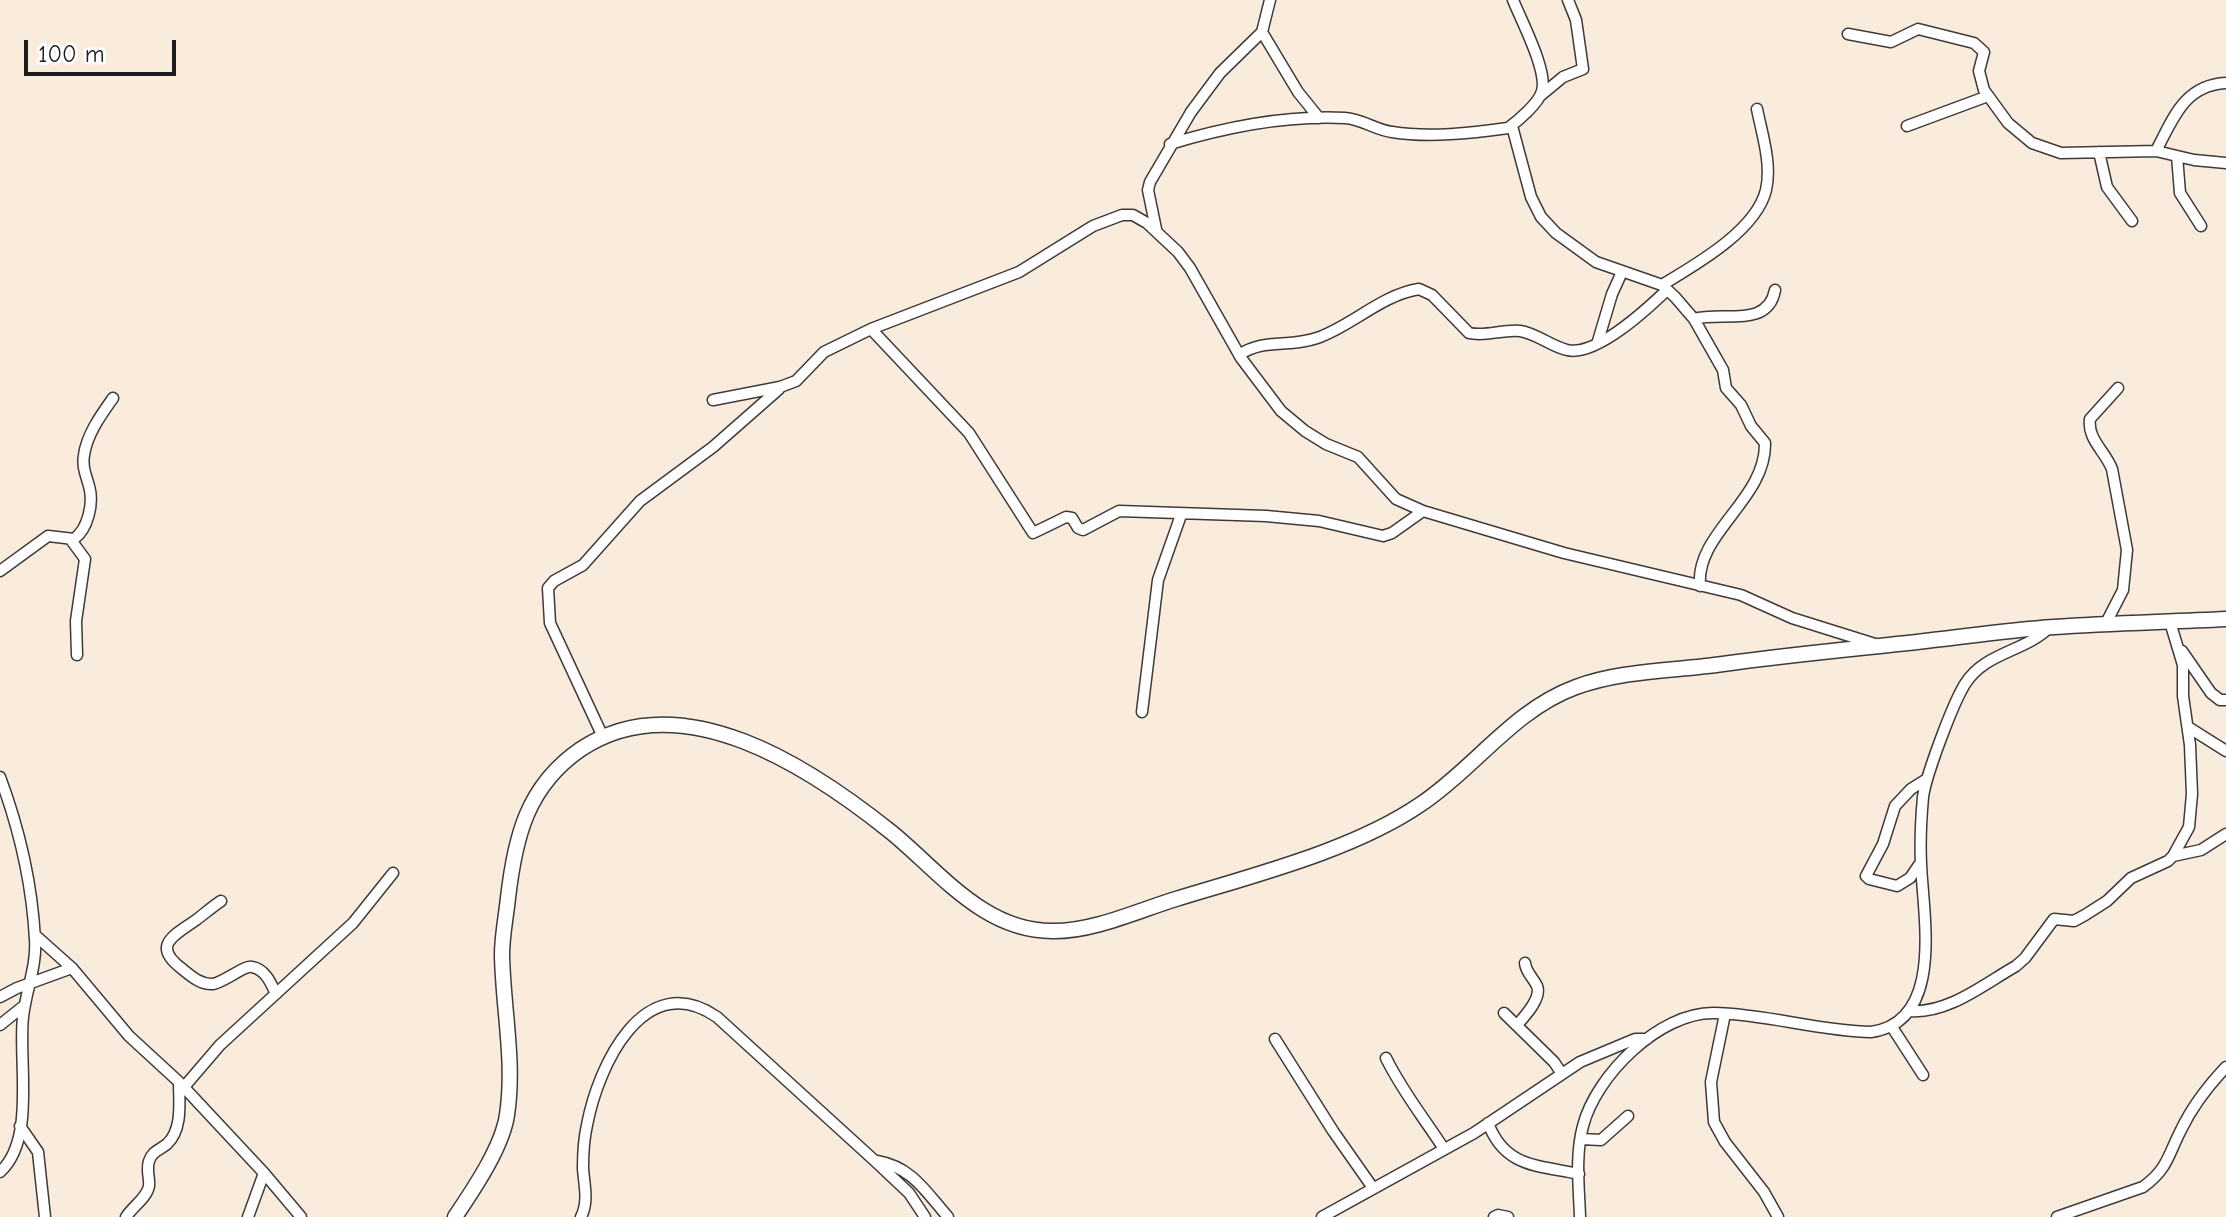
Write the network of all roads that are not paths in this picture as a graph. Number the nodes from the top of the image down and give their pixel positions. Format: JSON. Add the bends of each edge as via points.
{"nodes":[{"id":1,"x":1270,"y":0,"type":"edge"},
{"id":2,"x":1513,"y":0,"type":"edge"},
{"id":3,"x":1568,"y":0,"type":"edge"},
{"id":4,"x":1262,"y":32,"type":"junction"},
{"id":5,"x":1848,"y":34,"type":"dead end"},
{"id":6,"x":2226,"y":83,"type":"edge"},
{"id":7,"x":1988,"y":96,"type":"junction"},
{"id":8,"x":1539,"y":97,"type":"junction"},
{"id":9,"x":1757,"y":109,"type":"dead end"},
{"id":10,"x":1319,"y":118,"type":"junction"},
{"id":11,"x":1512,"y":126,"type":"junction"},
{"id":12,"x":1907,"y":126,"type":"dead end"},
{"id":13,"x":1170,"y":144,"type":"junction"},
{"id":14,"x":2156,"y":151,"type":"junction"},
{"id":15,"x":2099,"y":152,"type":"junction"},
{"id":16,"x":2177,"y":156,"type":"junction"},
{"id":17,"x":2226,"y":163,"type":"edge"},
{"id":18,"x":2132,"y":221,"type":"dead end"},
{"id":19,"x":2201,"y":226,"type":"dead end"},
{"id":20,"x":1156,"y":231,"type":"junction"},
{"id":21,"x":1622,"y":272,"type":"junction"},
{"id":22,"x":1664,"y":288,"type":"junction"},
{"id":23,"x":1775,"y":290,"type":"dead end"},
{"id":24,"x":1694,"y":319,"type":"junction"},
{"id":25,"x":871,"y":329,"type":"junction"},
{"id":26,"x":1598,"y":341,"type":"junction"},
{"id":27,"x":1239,"y":355,"type":"junction"},
{"id":28,"x":780,"y":387,"type":"junction"},
{"id":29,"x":2118,"y":388,"type":"dead end"},
{"id":30,"x":113,"y":398,"type":"dead end"},
{"id":31,"x":713,"y":400,"type":"dead end"},
{"id":32,"x":1423,"y":511,"type":"junction"},
{"id":33,"x":1181,"y":515,"type":"junction"},
{"id":34,"x":71,"y":540,"type":"junction"},
{"id":35,"x":0,"y":571,"type":"edge"},
{"id":36,"x":1700,"y":586,"type":"junction"},
{"id":37,"x":2226,"y":619,"type":"edge"},
{"id":38,"x":2170,"y":622,"type":"junction"},
{"id":39,"x":2105,"y":625,"type":"junction"},
{"id":40,"x":2050,"y":627,"type":"junction"},
{"id":41,"x":1881,"y":646,"type":"junction"},
{"id":42,"x":2181,"y":650,"type":"junction"},
{"id":43,"x":77,"y":655,"type":"dead end"},
{"id":44,"x":2226,"y":700,"type":"edge"},
{"id":45,"x":1142,"y":712,"type":"dead end"},
{"id":46,"x":2188,"y":727,"type":"junction"},
{"id":47,"x":603,"y":737,"type":"junction"},
{"id":48,"x":2226,"y":751,"type":"edge"},
{"id":49,"x":0,"y":777,"type":"edge"},
{"id":50,"x":1927,"y":779,"type":"junction"},
{"id":51,"x":3,"y":793,"type":"edge"},
{"id":52,"x":2226,"y":834,"type":"edge"},
{"id":53,"x":2173,"y":856,"type":"junction"},
{"id":54,"x":1921,"y":862,"type":"junction"},
{"id":55,"x":393,"y":873,"type":"dead end"},
{"id":56,"x":221,"y":901,"type":"dead end"},
{"id":57,"x":35,"y":935,"type":"junction"},
{"id":58,"x":1525,"y":963,"type":"dead end"},
{"id":59,"x":72,"y":968,"type":"junction"},
{"id":60,"x":31,"y":984,"type":"junction"},
{"id":61,"x":276,"y":994,"type":"junction"},
{"id":62,"x":0,"y":997,"type":"edge"},
{"id":63,"x":25,"y":1005,"type":"junction"},
{"id":64,"x":1910,"y":1011,"type":"junction"},
{"id":65,"x":1504,"y":1013,"type":"dead end"},
{"id":66,"x":1725,"y":1014,"type":"junction"},
{"id":67,"x":0,"y":1025,"type":"edge"},
{"id":68,"x":1517,"y":1025,"type":"junction"},
{"id":69,"x":1892,"y":1027,"type":"junction"},
{"id":70,"x":1275,"y":1039,"type":"dead end"},
{"id":71,"x":1647,"y":1039,"type":"junction"},
{"id":72,"x":1386,"y":1058,"type":"dead end"},
{"id":73,"x":2226,"y":1067,"type":"edge"},
{"id":74,"x":1562,"y":1074,"type":"junction"},
{"id":75,"x":1923,"y":1075,"type":"dead end"},
{"id":76,"x":181,"y":1085,"type":"junction"},
{"id":77,"x":1628,"y":1116,"type":"dead end"},
{"id":78,"x":1488,"y":1123,"type":"junction"},
{"id":79,"x":20,"y":1126,"type":"junction"},
{"id":80,"x":1581,"y":1139,"type":"junction"},
{"id":81,"x":1444,"y":1149,"type":"junction"},
{"id":82,"x":875,"y":1161,"type":"junction"},
{"id":83,"x":0,"y":1172,"type":"edge"},
{"id":84,"x":264,"y":1173,"type":"junction"},
{"id":85,"x":1579,"y":1174,"type":"junction"},
{"id":86,"x":1373,"y":1188,"type":"junction"},
{"id":87,"x":2091,"y":1203,"type":"junction"},
{"id":88,"x":45,"y":1217,"type":"edge"},
{"id":89,"x":126,"y":1217,"type":"edge"},
{"id":90,"x":248,"y":1217,"type":"edge"},
{"id":91,"x":301,"y":1217,"type":"edge"},
{"id":92,"x":455,"y":1217,"type":"edge"},
{"id":93,"x":581,"y":1217,"type":"edge"},
{"id":94,"x":925,"y":1217,"type":"edge"},
{"id":95,"x":948,"y":1217,"type":"edge"},
{"id":96,"x":1322,"y":1217,"type":"edge"},
{"id":97,"x":1494,"y":1217,"type":"edge"},
{"id":98,"x":1508,"y":1217,"type":"edge"},
{"id":99,"x":1580,"y":1217,"type":"edge"},
{"id":100,"x":1778,"y":1217,"type":"edge"},
{"id":101,"x":2057,"y":1217,"type":"edge"},
{"id":102,"x":2082,"y":1217,"type":"edge"}],
"edges":[{"from":1,"to":4,"type":"street"},
{"from":2,"to":8,"type":"street","via":[[1538,62],[1543,82]]},
{"from":3,"to":8,"type":"street","via":[[1583,69]]},
{"from":4,"to":10,"type":"street"},
{"from":4,"to":13,"type":"street","via":[[1220,73]]},
{"from":5,"to":7,"type":"street","via":[[1891,42],[1918,29],[1974,43],[1984,52],[1979,71]]},
{"from":6,"to":14,"type":"street","via":[[2207,85],[2187,98]]},
{"from":7,"to":12,"type":"street"},
{"from":7,"to":15,"type":"street","via":[[2032,143],[2061,153]]},
{"from":8,"to":11,"type":"street"},
{"from":9,"to":22,"type":"street","via":[[1766,153],[1767,187],[1760,204],[1726,243]]},
{"from":10,"to":11,"type":"street","via":[[1348,118],[1415,134]]},
{"from":10,"to":13,"type":"street","via":[[1216,130]]},
{"from":11,"to":21,"type":"street","via":[[1541,217],[1588,256]]},
{"from":13,"to":20,"type":"street","via":[[1148,186]]},
{"from":14,"to":15,"type":"street"},
{"from":14,"to":16,"type":"street"},
{"from":15,"to":18,"type":"street","via":[[2107,187]]},
{"from":16,"to":17,"type":"street"},
{"from":16,"to":19,"type":"street","via":[[2180,193]]},
{"from":20,"to":25,"type":"street","via":[[1138,217],[1122,215],[1093,226],[1019,272]]},
{"from":20,"to":27,"type":"street","via":[[1190,268]]},
{"from":21,"to":22,"type":"street"},
{"from":21,"to":26,"type":"street"},
{"from":22,"to":24,"type":"street"},
{"from":22,"to":26,"type":"street","via":[[1625,327]]},
{"from":23,"to":24,"type":"street","via":[[1770,306],[1755,315]]},
{"from":24,"to":36,"type":"street","via":[[1723,370],[1726,388],[1765,449],[1750,491],[1700,566]]},
{"from":25,"to":28,"type":"street","via":[[824,352],[805,374]]},
{"from":25,"to":33,"type":"street","via":[[969,433],[1033,533],[1066,517],[1083,530],[1119,511]]},
{"from":26,"to":27,"type":"street","via":[[1571,351],[1523,332],[1469,333],[1432,295],[1419,289],[1322,337],[1297,345],[1259,345]]},
{"from":27,"to":32,"type":"street","via":[[1281,411],[1326,444],[1358,457],[1396,499]]},
{"from":28,"to":31,"type":"street"},
{"from":28,"to":47,"type":"street","via":[[713,447],[640,501],[583,565],[548,588],[550,623]]},
{"from":29,"to":39,"type":"street","via":[[2089,425],[2112,469],[2127,550],[2123,590]]},
{"from":30,"to":34,"type":"street","via":[[85,449],[88,518],[81,534]]},
{"from":32,"to":33,"type":"street","via":[[1383,536],[1319,521]]},
{"from":32,"to":36,"type":"street"},
{"from":33,"to":45,"type":"street","via":[[1158,580]]},
{"from":34,"to":35,"type":"street","via":[[48,536]]},
{"from":34,"to":43,"type":"street","via":[[85,559]]},
{"from":36,"to":41,"type":"street","via":[[1741,595],[1792,618]]},
{"from":37,"to":38,"type":"highway"},
{"from":38,"to":39,"type":"highway"},
{"from":38,"to":42,"type":"street"},
{"from":39,"to":40,"type":"highway"},
{"from":40,"to":41,"type":"highway"},
{"from":40,"to":50,"type":"street","via":[[1973,673]]},
{"from":41,"to":47,"type":"highway","via":[[1621,676],[1571,689],[1531,711],[1443,789],[1386,824],[1337,846],[1118,918],[1053,931],[1023,928],[967,900],[852,803],[753,746],[683,724],[627,727]]},
{"from":42,"to":44,"type":"street","via":[[2211,693]]},
{"from":42,"to":46,"type":"street"},
{"from":46,"to":48,"type":"street"},
{"from":46,"to":53,"type":"street","via":[[2191,820]]},
{"from":47,"to":92,"type":"highway","via":[[562,764],[543,785],[517,835],[502,953],[510,1071],[506,1123]]},
{"from":49,"to":51,"type":"street"},
{"from":50,"to":54,"type":"street"},
{"from":50,"to":54,"type":"street","via":[[1895,806],[1866,876],[1897,886]]},
{"from":51,"to":57,"type":"street","via":[[17,829]]},
{"from":52,"to":53,"type":"street","via":[[2201,850]]},
{"from":53,"to":64,"type":"street","via":[[2131,878],[2074,921],[2054,919],[2016,966],[1944,1006]]},
{"from":54,"to":64,"type":"street","via":[[1926,955]]},
{"from":55,"to":61,"type":"street","via":[[353,923]]},
{"from":56,"to":61,"type":"street","via":[[178,932],[166,952],[201,982],[211,984],[253,967],[268,978]]},
{"from":57,"to":59,"type":"street"},
{"from":57,"to":60,"type":"street"},
{"from":58,"to":68,"type":"street","via":[[1538,993]]},
{"from":59,"to":60,"type":"street"},
{"from":59,"to":76,"type":"street","via":[[129,1036]]},
{"from":60,"to":62,"type":"street"},
{"from":60,"to":63,"type":"street"},
{"from":61,"to":76,"type":"street"},
{"from":63,"to":67,"type":"street"},
{"from":63,"to":79,"type":"street"},
{"from":64,"to":69,"type":"street"},
{"from":65,"to":68,"type":"street"},
{"from":66,"to":69,"type":"street","via":[[1856,1032]]},
{"from":66,"to":71,"type":"street","via":[[1674,1021]]},
{"from":66,"to":100,"type":"street","via":[[1711,1082],[1714,1122]]},
{"from":68,"to":74,"type":"street"},
{"from":69,"to":75,"type":"street"},
{"from":70,"to":86,"type":"street"},
{"from":71,"to":74,"type":"street","via":[[1635,1039]]},
{"from":71,"to":80,"type":"street","via":[[1601,1089]]},
{"from":72,"to":81,"type":"street"},
{"from":73,"to":87,"type":"street","via":[[2182,1128],[2160,1174],[2143,1187]]},
{"from":74,"to":78,"type":"street"},
{"from":76,"to":84,"type":"street"},
{"from":76,"to":89,"type":"street","via":[[175,1133],[150,1159],[149,1187]]},
{"from":77,"to":80,"type":"street","via":[[1601,1140]]},
{"from":78,"to":81,"type":"street"},
{"from":78,"to":85,"type":"street","via":[[1507,1155]]},
{"from":79,"to":83,"type":"street"},
{"from":79,"to":88,"type":"street","via":[[38,1152]]},
{"from":80,"to":85,"type":"street"},
{"from":81,"to":86,"type":"street"},
{"from":82,"to":93,"type":"street","via":[[717,1017],[692,1004],[673,1003],[642,1015],[605,1065],[586,1127],[586,1201]]},
{"from":82,"to":94,"type":"street","via":[[909,1193]]},
{"from":82,"to":95,"type":"street","via":[[900,1166]]},
{"from":84,"to":90,"type":"street"},
{"from":84,"to":91,"type":"street"},
{"from":85,"to":99,"type":"street"},
{"from":86,"to":96,"type":"street"},
{"from":87,"to":101,"type":"street"},
{"from":87,"to":102,"type":"street"},
{"from":97,"to":98,"type":"street"}]}
